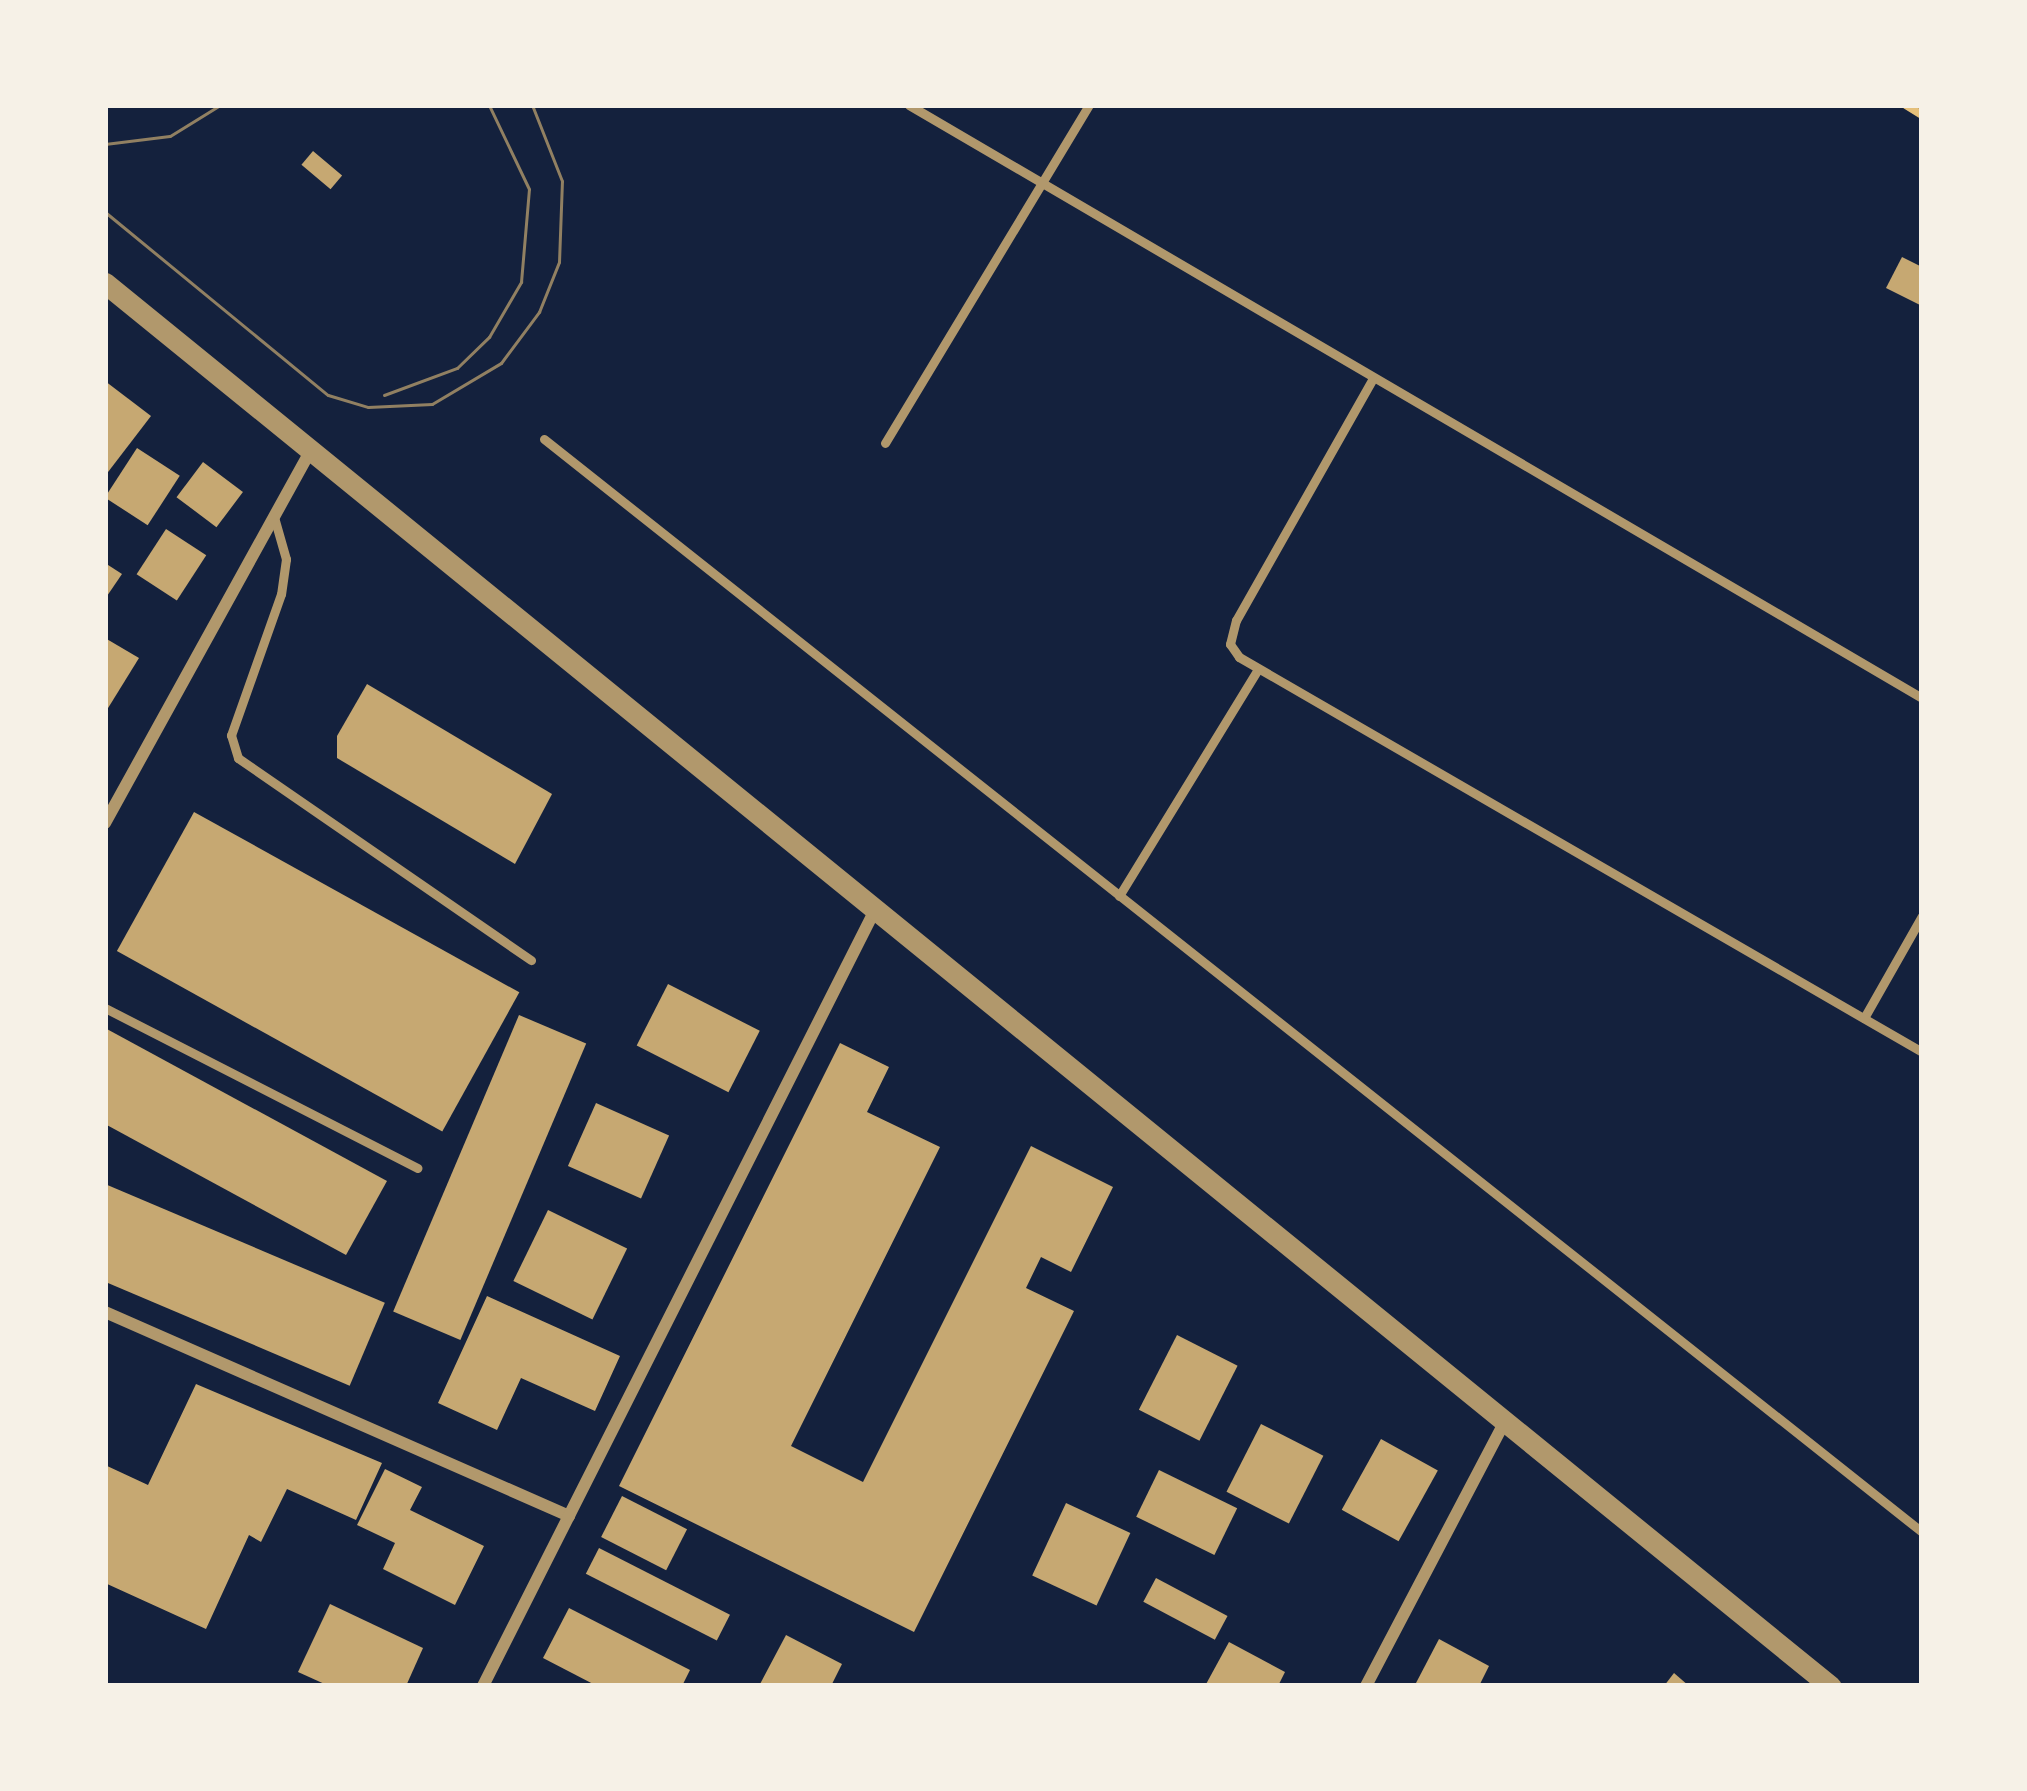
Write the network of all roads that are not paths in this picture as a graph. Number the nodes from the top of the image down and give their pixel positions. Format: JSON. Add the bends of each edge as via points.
{"nodes":[{"id":1,"x":908,"y":105,"type":"edge"},
{"id":2,"x":1089,"y":105,"type":"edge"},
{"id":3,"x":1041,"y":188,"type":"junction"},
{"id":4,"x":105,"y":283,"type":"edge"},
{"id":5,"x":1372,"y":380,"type":"junction"},
{"id":6,"x":544,"y":439,"type":"dead end"},
{"id":7,"x":885,"y":443,"type":"dead end"},
{"id":8,"x":312,"y":449,"type":"junction"},
{"id":9,"x":274,"y":517,"type":"junction"},
{"id":10,"x":1258,"y":669,"type":"junction"},
{"id":11,"x":1922,"y":678,"type":"edge"},
{"id":12,"x":1917,"y":695,"type":"edge"},
{"id":13,"x":105,"y":823,"type":"edge"},
{"id":14,"x":1120,"y":896,"type":"junction"},
{"id":15,"x":876,"y":908,"type":"junction"},
{"id":16,"x":1922,"y":916,"type":"edge"},
{"id":17,"x":531,"y":960,"type":"dead end"},
{"id":18,"x":105,"y":1008,"type":"edge"},
{"id":19,"x":1864,"y":1018,"type":"junction"},
{"id":20,"x":1922,"y":1052,"type":"edge"},
{"id":21,"x":417,"y":1168,"type":"dead end"},
{"id":22,"x":105,"y":1312,"type":"edge"},
{"id":23,"x":1505,"y":1421,"type":"junction"},
{"id":24,"x":569,"y":1516,"type":"junction"},
{"id":25,"x":1922,"y":1532,"type":"edge"},
{"id":26,"x":483,"y":1686,"type":"edge"},
{"id":27,"x":1366,"y":1686,"type":"edge"},
{"id":28,"x":1830,"y":1686,"type":"edge"}],
"edges":[{"from":1,"to":3,"type":"lane"},
{"from":2,"to":3,"type":"lane"},
{"from":3,"to":5,"type":"lane"},
{"from":3,"to":7,"type":"lane"},
{"from":4,"to":8,"type":"street"},
{"from":5,"to":10,"type":"lane","via":[[1235,620],[1230,644]]},
{"from":5,"to":12,"type":"lane"},
{"from":6,"to":14,"type":"lane"},
{"from":8,"to":9,"type":"street"},
{"from":8,"to":15,"type":"street"},
{"from":9,"to":13,"type":"street"},
{"from":9,"to":17,"type":"lane","via":[[286,559],[281,593],[231,735],[238,758]]},
{"from":10,"to":14,"type":"lane"},
{"from":10,"to":19,"type":"lane"},
{"from":11,"to":12,"type":"lane"},
{"from":14,"to":25,"type":"lane"},
{"from":15,"to":23,"type":"street"},
{"from":15,"to":24,"type":"street"},
{"from":16,"to":19,"type":"lane"},
{"from":18,"to":21,"type":"lane"},
{"from":19,"to":20,"type":"lane"},
{"from":22,"to":24,"type":"street"},
{"from":23,"to":27,"type":"street"},
{"from":23,"to":28,"type":"street"},
{"from":24,"to":26,"type":"street"}]}
